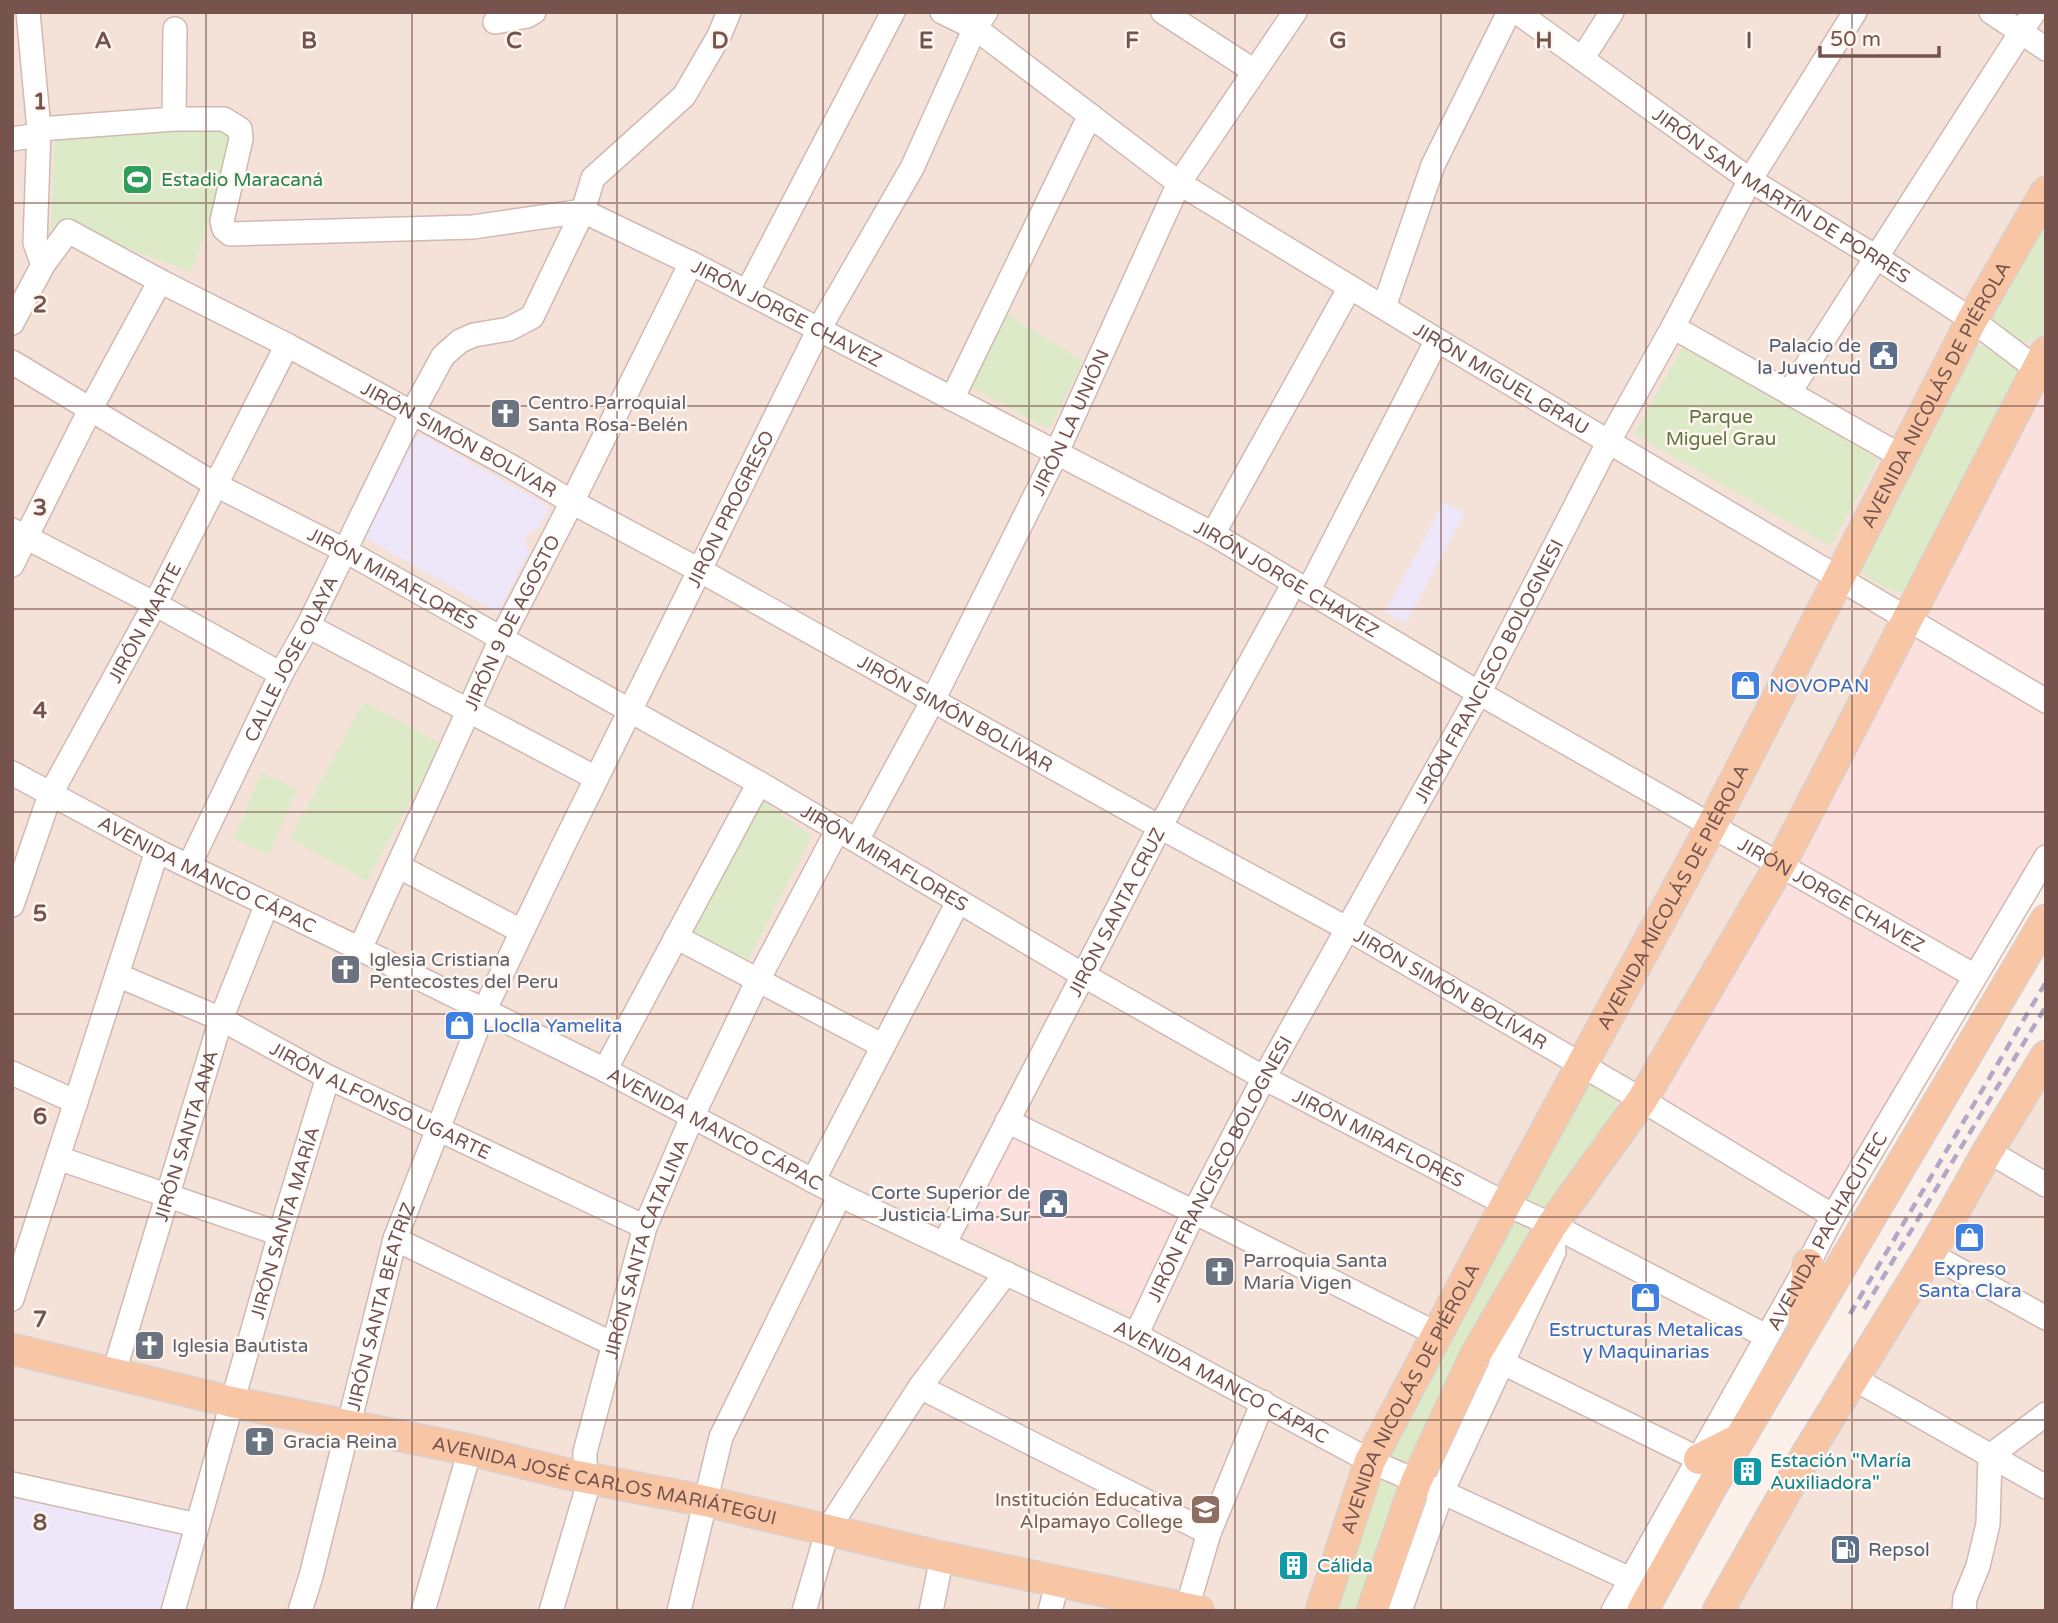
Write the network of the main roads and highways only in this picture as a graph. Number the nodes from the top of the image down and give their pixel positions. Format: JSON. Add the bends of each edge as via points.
{"nodes":[{"id":1,"x":2046,"y":191,"type":"edge"},
{"id":2,"x":2043,"y":366,"type":"edge"},
{"id":3,"x":2046,"y":920,"type":"edge"},
{"id":4,"x":2046,"y":1056,"type":"edge"},
{"id":5,"x":1808,"y":1264,"type":"road end"},
{"id":6,"x":1803,"y":1332,"type":"junction"},
{"id":7,"x":12,"y":1349,"type":"edge"},
{"id":8,"x":1740,"y":1438,"type":"junction"},
{"id":9,"x":1699,"y":1459,"type":"road end"},
{"id":10,"x":1183,"y":1609,"type":"edge"},
{"id":11,"x":1321,"y":1611,"type":"edge"},
{"id":12,"x":1372,"y":1611,"type":"edge"},
{"id":13,"x":1642,"y":1611,"type":"edge"},
{"id":14,"x":1718,"y":1611,"type":"edge"}],
"edges":[{"from":1,"to":11,"type":"main road","name":"AVENIDA NICOLÁS DE PIÉROLA","via":[[1972,320],[1712,825],[1370,1461]]},
{"from":2,"to":12,"type":"main road","name":"AVENIDA NICOLÁS DE PIÉROLA","via":[[1780,865],[1642,1100],[1552,1225],[1476,1354],[1429,1487]]},
{"from":3,"to":6,"type":"main road","name":"AVENIDA PACHACÚTEC"},
{"from":4,"to":14,"type":"main road"},
{"from":5,"to":6,"type":"main road"},
{"from":6,"to":8,"type":"main road","name":"AVENIDA PACHACÚTEC"},
{"from":7,"to":10,"type":"main road","name":"AVENIDA JOSÉ CARLOS MARIÁTEGUI","via":[[232,1402],[705,1501]]},
{"from":8,"to":9,"type":"main road"},
{"from":8,"to":13,"type":"main road","name":"AVENIDA PACHACÚTEC"}]}
